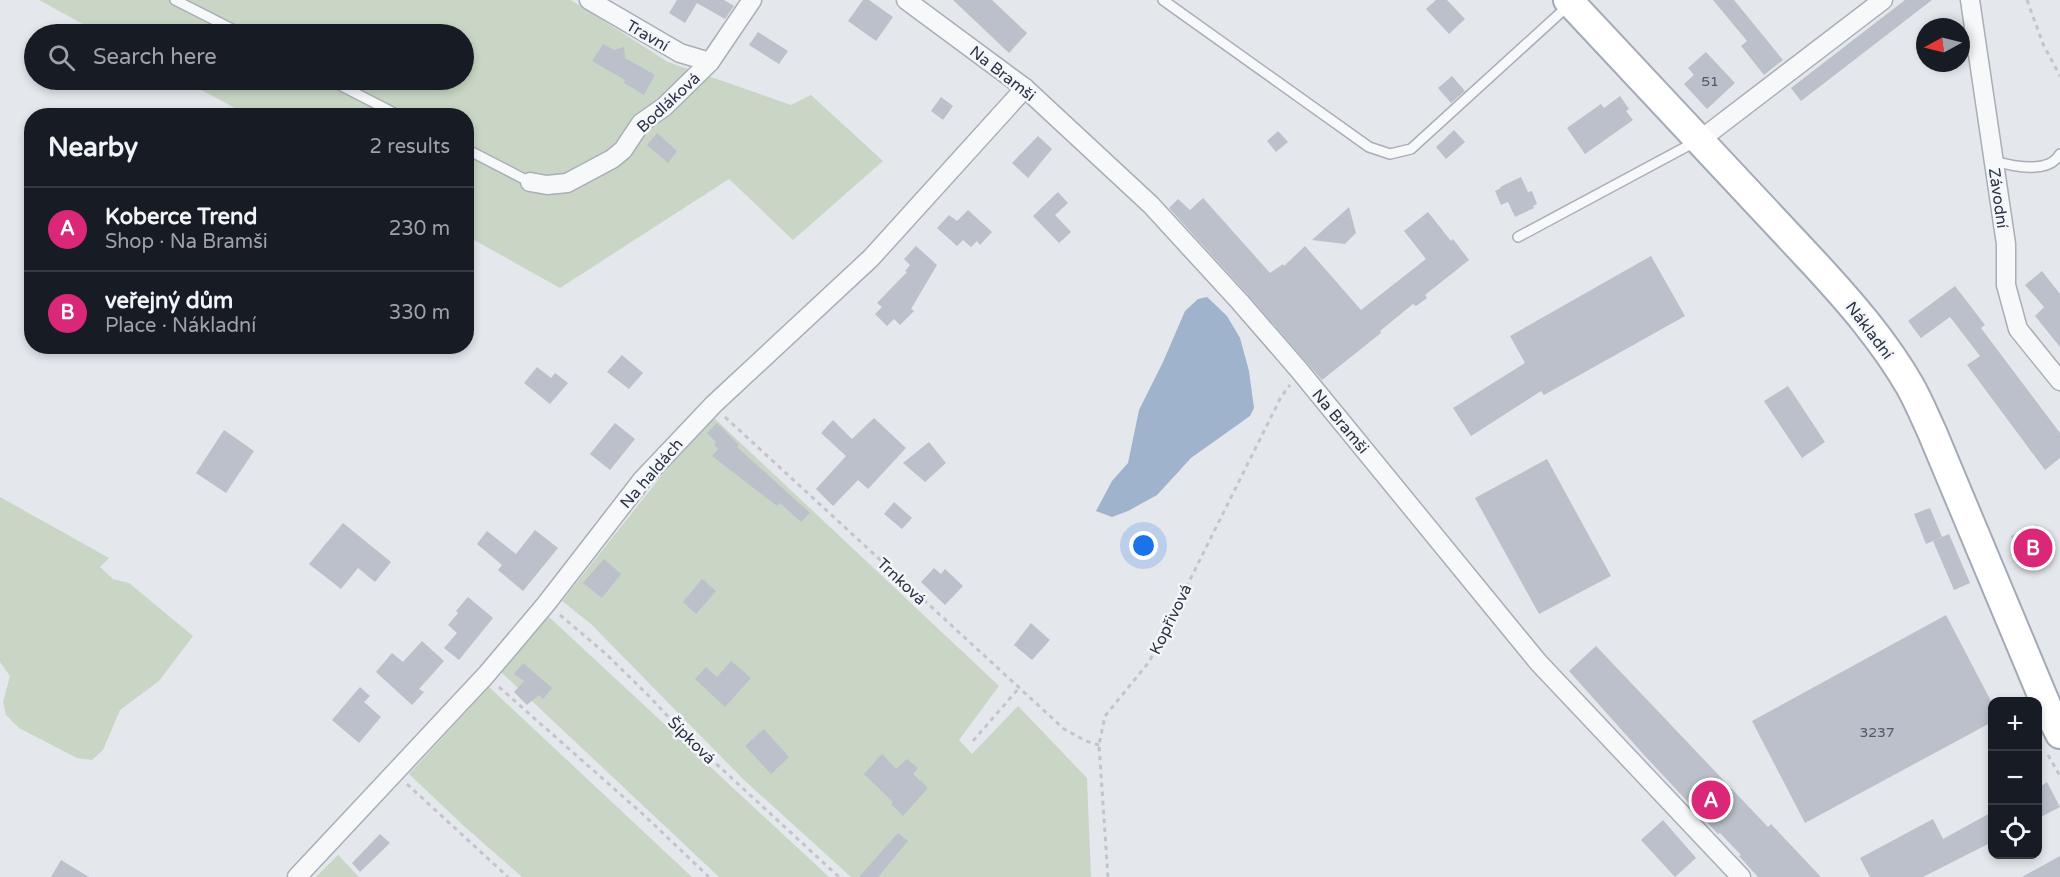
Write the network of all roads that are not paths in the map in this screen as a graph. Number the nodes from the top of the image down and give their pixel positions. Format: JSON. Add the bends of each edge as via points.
{"nodes":[{"id":1,"x":175,"y":0,"type":"edge"},
{"id":2,"x":589,"y":0,"type":"edge"},
{"id":3,"x":752,"y":0,"type":"edge"},
{"id":4,"x":906,"y":0,"type":"edge"},
{"id":5,"x":1163,"y":0,"type":"edge"},
{"id":6,"x":1883,"y":0,"type":"edge"},
{"id":7,"x":1971,"y":0,"type":"edge"},
{"id":8,"x":1569,"y":2,"type":"edge"},
{"id":9,"x":222,"y":24,"type":"edge"},
{"id":10,"x":710,"y":62,"type":"junction"},
{"id":11,"x":1025,"y":88,"type":"junction"},
{"id":12,"x":349,"y":90,"type":"edge"},
{"id":13,"x":384,"y":108,"type":"edge"},
{"id":14,"x":1700,"y":140,"type":"junction"},
{"id":15,"x":474,"y":153,"type":"edge"},
{"id":16,"x":2059,"y":159,"type":"edge"},
{"id":17,"x":1994,"y":161,"type":"junction"},
{"id":18,"x":530,"y":182,"type":"joint"},
{"id":19,"x":1518,"y":237,"type":"dead end"},
{"id":20,"x":2060,"y":381,"type":"edge"},
{"id":21,"x":2052,"y":739,"type":"edge"},
{"id":22,"x":297,"y":877,"type":"edge"},
{"id":23,"x":1741,"y":877,"type":"edge"}],
"edges":[{"from":1,"to":9,"type":"lane"},
{"from":2,"to":10,"type":"street","name":"Travní","via":[[680,53]]},
{"from":3,"to":10,"type":"street","name":"Bodláková"},
{"from":4,"to":11,"type":"street","name":"Na Bramši"},
{"from":5,"to":8,"type":"lane","via":[[1369,147],[1390,154],[1411,149]]},
{"from":6,"to":14,"type":"street"},
{"from":7,"to":17,"type":"street","name":"Závodní"},
{"from":8,"to":14,"type":"main road","name":"Nákladní"},
{"from":10,"to":18,"type":"street","name":"Bodláková","via":[[641,123],[612,159],[567,183]]},
{"from":11,"to":22,"type":"street","name":"Na haldách","via":[[871,258],[714,404],[642,480],[486,675]]},
{"from":11,"to":23,"type":"street","name":"Na Bramši","via":[[1152,205],[1299,370],[1538,662]]},
{"from":12,"to":13,"type":"lane"},
{"from":14,"to":19,"type":"lane"},
{"from":14,"to":21,"type":"main road","name":"Nákladní","via":[[1850,303],[1910,386],[2050,714]]},
{"from":15,"to":18,"type":"lane","name":"Bodláková"},
{"from":16,"to":17,"type":"lane","via":[[2039,168]]},
{"from":17,"to":20,"type":"street","name":"Závodní","via":[[2006,244],[2006,285],[2018,330]]}]}
